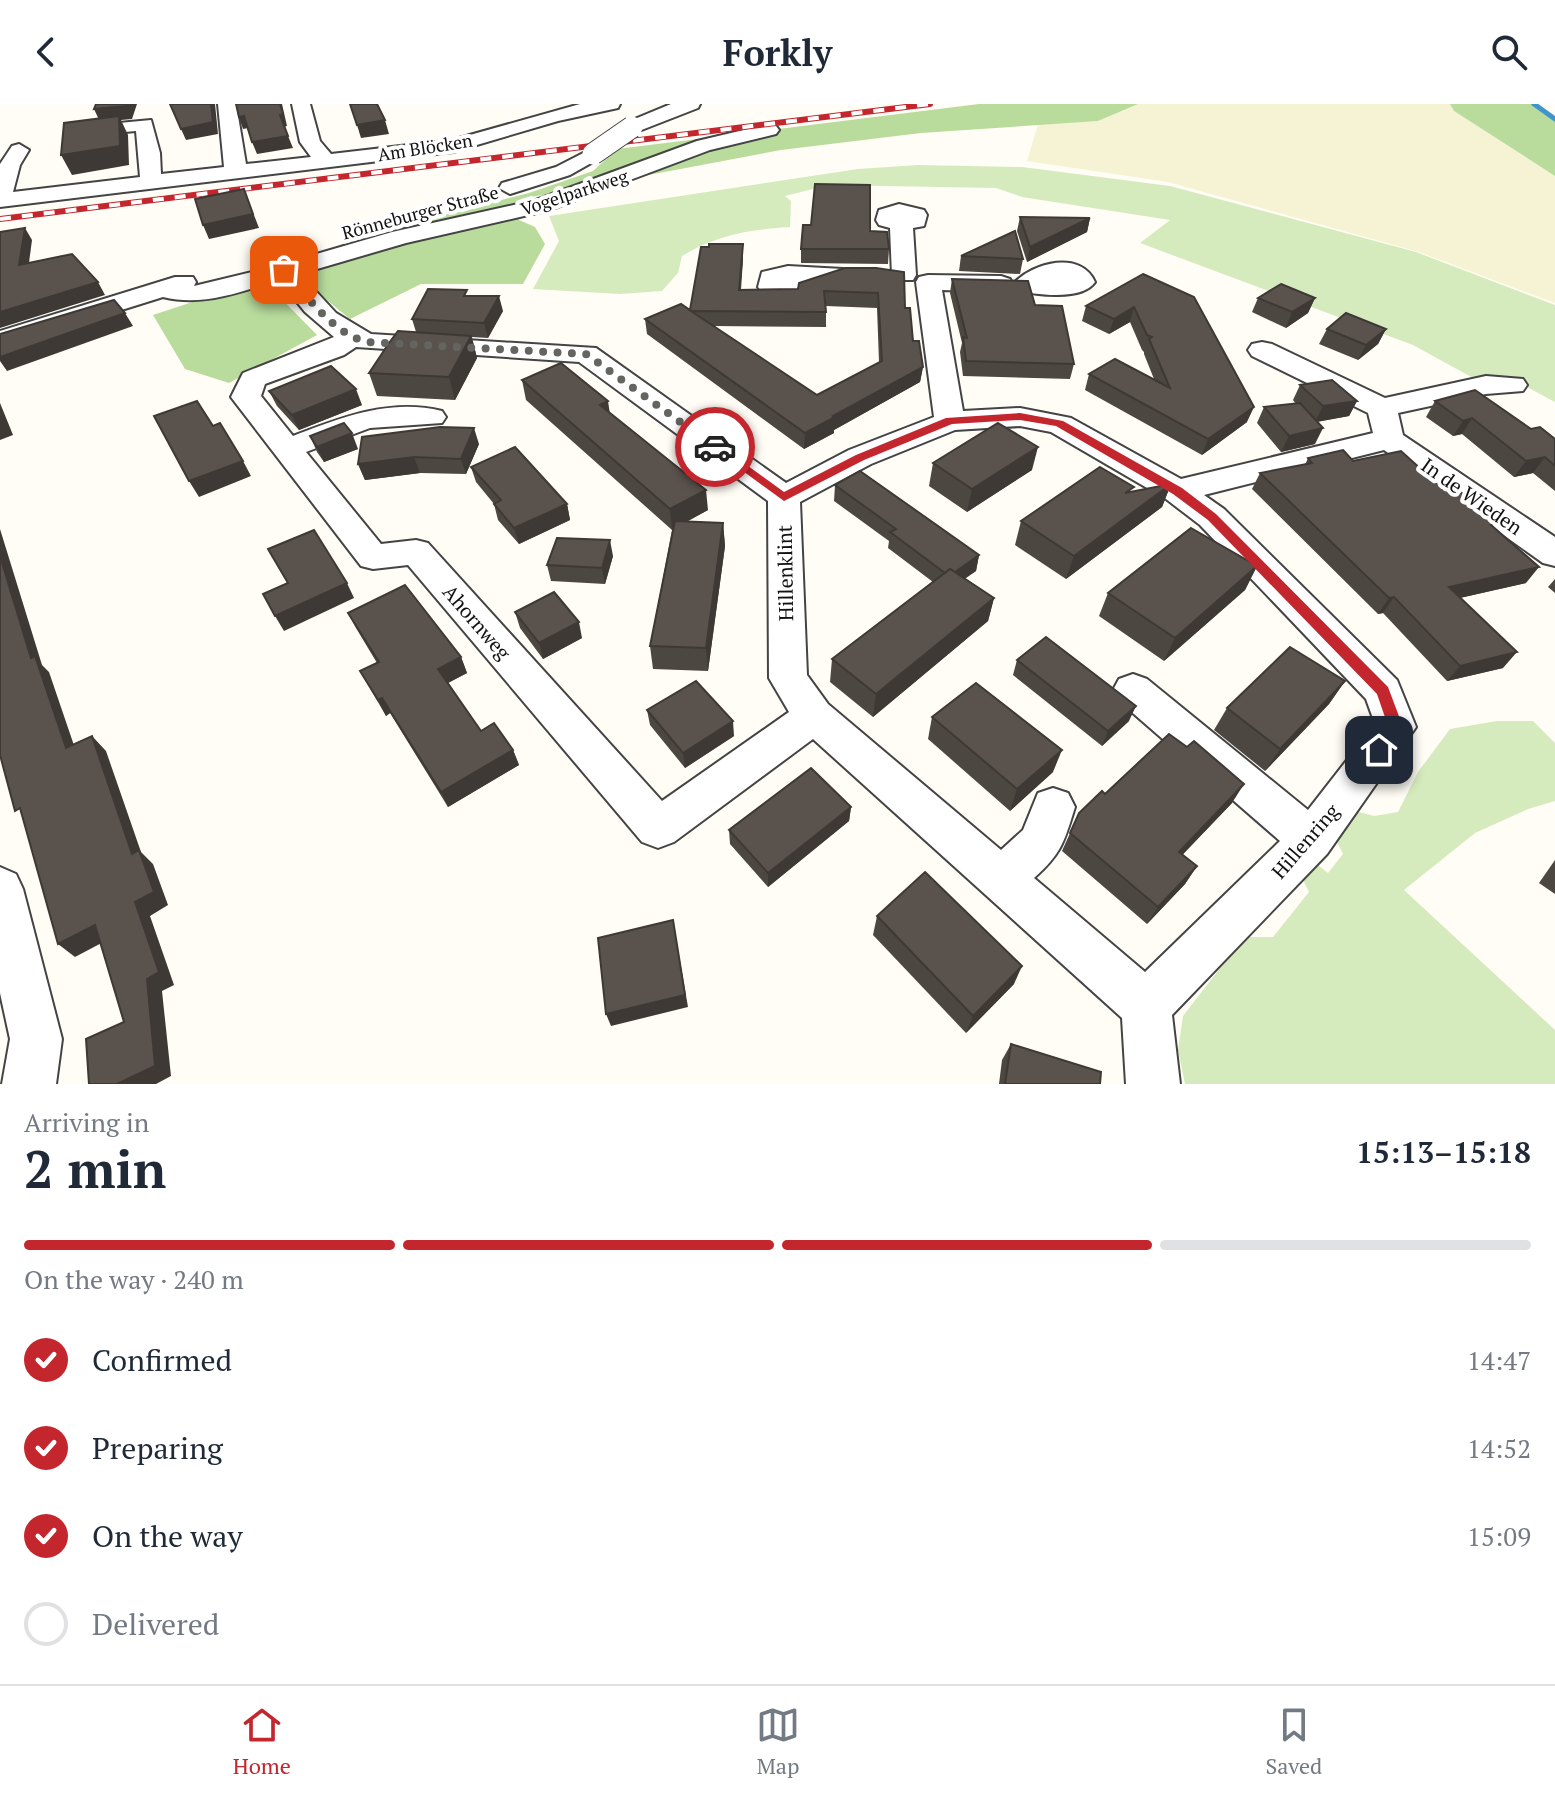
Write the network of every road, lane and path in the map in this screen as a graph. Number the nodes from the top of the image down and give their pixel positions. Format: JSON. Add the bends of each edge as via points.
{"nodes":[{"id":1,"x":227,"y":104,"type":"edge"},
{"id":2,"x":301,"y":104,"type":"edge"},
{"id":3,"x":611,"y":104,"type":"edge"},
{"id":4,"x":691,"y":104,"type":"edge"},
{"id":5,"x":580,"y":106,"type":"edge"},
{"id":6,"x":769,"y":130,"type":"dead end"},
{"id":7,"x":70,"y":134,"type":"edge"},
{"id":8,"x":19,"y":150,"type":"dead end"},
{"id":9,"x":325,"y":161,"type":"junction"},
{"id":10,"x":234,"y":171,"type":"junction"},
{"id":11,"x":151,"y":181,"type":"junction"},
{"id":12,"x":0,"y":200,"type":"edge"},
{"id":13,"x":901,"y":224,"type":"dead end"},
{"id":14,"x":278,"y":263,"type":"junction"},
{"id":15,"x":834,"y":274,"type":"edge"},
{"id":16,"x":916,"y":279,"type":"junction"},
{"id":17,"x":1025,"y":285,"type":"edge"},
{"id":18,"x":351,"y":338,"type":"junction"},
{"id":19,"x":0,"y":340,"type":"edge"},
{"id":20,"x":1262,"y":350,"type":"dead end"},
{"id":21,"x":1513,"y":385,"type":"dead end"},
{"id":22,"x":431,"y":417,"type":"dead end"},
{"id":23,"x":950,"y":421,"type":"junction"},
{"id":24,"x":1385,"y":424,"type":"junction"},
{"id":25,"x":289,"y":449,"type":"junction"},
{"id":26,"x":1177,"y":491,"type":"junction"},
{"id":27,"x":784,"y":497,"type":"junction"},
{"id":28,"x":1555,"y":554,"type":"edge"},
{"id":29,"x":1133,"y":690,"type":"dead end"},
{"id":30,"x":814,"y":716,"type":"junction"},
{"id":31,"x":1053,"y":807,"type":"dead end"},
{"id":32,"x":1311,"y":840,"type":"junction"},
{"id":33,"x":1001,"y":879,"type":"junction"},
{"id":34,"x":0,"y":889,"type":"edge"},
{"id":35,"x":1146,"y":1006,"type":"junction"},
{"id":36,"x":29,"y":1084,"type":"edge"},
{"id":37,"x":1153,"y":1084,"type":"edge"}],
"edges":[{"from":1,"to":10,"type":"street"},
{"from":2,"to":9,"type":"street","via":[[310,142]]},
{"from":3,"to":5,"type":"street","name":"Am Blöcken"},
{"from":4,"to":14,"type":"street","name":"Rönneburger Straße","bridge":true,"via":[[632,127],[544,179],[397,217]]},
{"from":5,"to":9,"type":"street","name":"Am Blöcken","via":[[453,146]]},
{"from":6,"to":14,"type":"street","name":"Vogelparkweg","via":[[704,145],[542,205]]},
{"from":7,"to":11,"type":"street","via":[[144,124]]},
{"from":8,"to":12,"type":"street"},
{"from":9,"to":10,"type":"street","name":"Am Blöcken"},
{"from":10,"to":11,"type":"street","name":"Am Blöcken"},
{"from":11,"to":12,"type":"street","name":"Am Blöcken"},
{"from":13,"to":16,"type":"street"},
{"from":14,"to":18,"type":"street"},
{"from":14,"to":19,"type":"street","via":[[216,291],[185,295],[162,289]]},
{"from":15,"to":16,"type":"street"},
{"from":16,"to":17,"type":"street"},
{"from":16,"to":23,"type":"street"},
{"from":18,"to":25,"type":"street","name":"Ahornweg","via":[[253,379],[246,397]]},
{"from":18,"to":27,"type":"street","name":"Hillenklint","via":[[586,354]]},
{"from":20,"to":24,"type":"street","name":"In de Wieden"},
{"from":21,"to":24,"type":"street","via":[[1486,385]]},
{"from":22,"to":25,"type":"street","via":[[366,419]]},
{"from":23,"to":26,"type":"street","name":"Hillenring","via":[[1020,417],[1060,424]]},
{"from":23,"to":27,"type":"street","name":"Hillenring","via":[[860,457]]},
{"from":24,"to":26,"type":"street"},
{"from":24,"to":28,"type":"street","name":"In de Wieden"},
{"from":25,"to":30,"type":"street","name":"Ahornweg","via":[[373,557],[416,552],[658,828]]},
{"from":26,"to":32,"type":"street","name":"Hillenring","via":[[1212,517],[1383,691],[1396,727]]},
{"from":27,"to":30,"type":"street","name":"Hillenklint","via":[[788,678]]},
{"from":29,"to":32,"type":"street"},
{"from":30,"to":33,"type":"street","name":"Hillenklint"},
{"from":31,"to":33,"type":"street","via":[[1041,843]]},
{"from":32,"to":35,"type":"street","name":"Hillenring"},
{"from":33,"to":35,"type":"street","name":"Hillenklint"},
{"from":34,"to":36,"type":"street","via":[[36,1039]]},
{"from":35,"to":37,"type":"street"}]}
